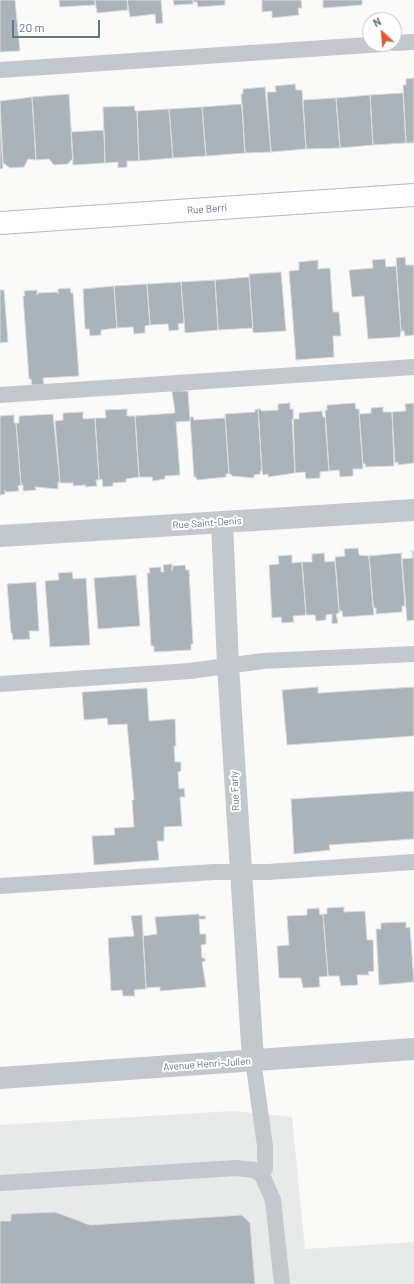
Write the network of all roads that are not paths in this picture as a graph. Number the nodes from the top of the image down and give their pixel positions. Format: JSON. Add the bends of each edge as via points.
{"nodes":[{"id":1,"x":414,"y":42,"type":"edge"},
{"id":2,"x":402,"y":43,"type":"edge"},
{"id":3,"x":362,"y":45,"type":"edge"},
{"id":4,"x":0,"y":70,"type":"edge"},
{"id":5,"x":414,"y":195,"type":"edge"},
{"id":6,"x":0,"y":223,"type":"edge"},
{"id":7,"x":414,"y":367,"type":"edge"},
{"id":8,"x":0,"y":395,"type":"edge"},
{"id":9,"x":414,"y":510,"type":"edge"},
{"id":10,"x":222,"y":522,"type":"junction"},
{"id":11,"x":0,"y":536,"type":"edge"},
{"id":12,"x":414,"y":654,"type":"edge"},
{"id":13,"x":228,"y":665,"type":"junction"},
{"id":14,"x":0,"y":684,"type":"edge"},
{"id":15,"x":414,"y":862,"type":"edge"},
{"id":16,"x":240,"y":873,"type":"junction"},
{"id":17,"x":0,"y":886,"type":"edge"},
{"id":18,"x":414,"y":1050,"type":"edge"},
{"id":19,"x":253,"y":1060,"type":"junction"},
{"id":20,"x":0,"y":1078,"type":"edge"},
{"id":21,"x":262,"y":1175,"type":"junction"},
{"id":22,"x":0,"y":1183,"type":"edge"},
{"id":23,"x":282,"y":1284,"type":"edge"}],
"edges":[{"from":1,"to":2,"type":"lane"},
{"from":3,"to":4,"type":"lane"},
{"from":5,"to":6,"type":"main road","name":"Rue Berri"},
{"from":7,"to":8,"type":"lane"},
{"from":9,"to":10,"type":"street","name":"Rue Saint-Denis"},
{"from":10,"to":11,"type":"street","name":"Rue Saint-Denis"},
{"from":10,"to":13,"type":"street","name":"Rue Farly"},
{"from":12,"to":13,"type":"lane"},
{"from":13,"to":14,"type":"lane","via":[[190,671]]},
{"from":13,"to":16,"type":"street","name":"Rue Farly"},
{"from":15,"to":16,"type":"lane"},
{"from":16,"to":17,"type":"lane","via":[[214,872]]},
{"from":16,"to":19,"type":"street","name":"Rue Farly"},
{"from":18,"to":19,"type":"street","name":"Avenue Henri-Julien"},
{"from":19,"to":20,"type":"street","name":"Avenue Henri-Julien"},
{"from":19,"to":21,"type":"lane","via":[[265,1146],[265,1168]]},
{"from":21,"to":22,"type":"lane","via":[[254,1170],[236,1168]]},
{"from":21,"to":23,"type":"lane","via":[[273,1200]]}]}
